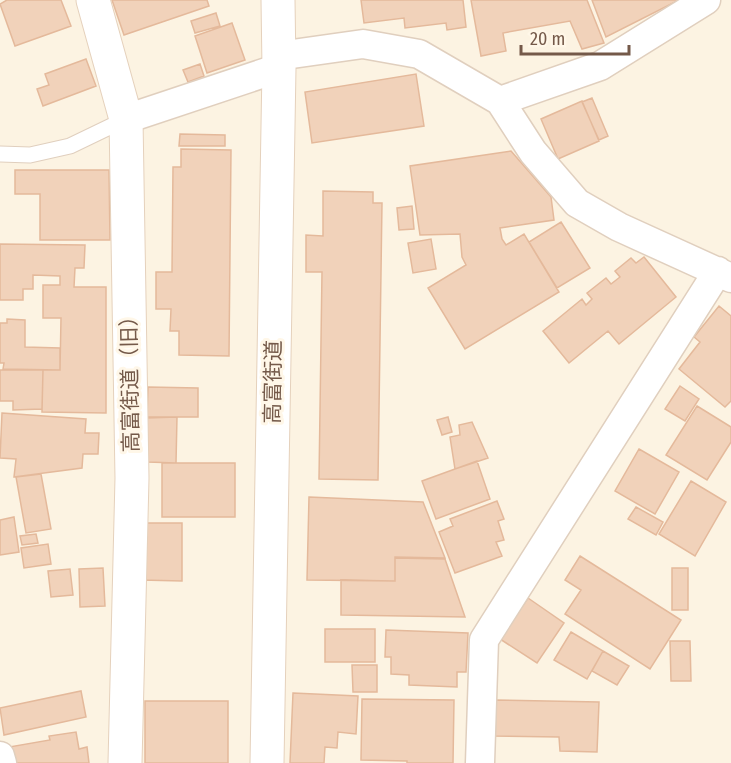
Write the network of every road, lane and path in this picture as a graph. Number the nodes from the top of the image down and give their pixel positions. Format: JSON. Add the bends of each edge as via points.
{"nodes":[{"id":1,"x":93,"y":0,"type":"edge"},
{"id":2,"x":278,"y":0,"type":"edge"},
{"id":3,"x":706,"y":0,"type":"edge"},
{"id":4,"x":278,"y":62,"type":"junction"},
{"id":5,"x":500,"y":101,"type":"junction"},
{"id":6,"x":126,"y":119,"type":"junction"},
{"id":7,"x":0,"y":154,"type":"edge"},
{"id":8,"x":725,"y":274,"type":"edge"},
{"id":9,"x":0,"y":756,"type":"edge"},
{"id":10,"x":2,"y":763,"type":"edge"},
{"id":11,"x":124,"y":763,"type":"edge"},
{"id":12,"x":267,"y":763,"type":"edge"},
{"id":13,"x":480,"y":763,"type":"edge"}],
"edges":[{"from":1,"to":6,"type":"street","name":"高富街道（旧）"},
{"from":2,"to":4,"type":"street","name":"高富街道"},
{"from":3,"to":5,"type":"street","via":[[600,66]]},
{"from":4,"to":5,"type":"street","via":[[363,44],[418,54]]},
{"from":4,"to":6,"type":"street"},
{"from":4,"to":12,"type":"street","name":"高富街道"},
{"from":5,"to":8,"type":"street","via":[[533,152],[577,202],[619,227]]},
{"from":6,"to":7,"type":"lane","via":[[70,146],[30,155]]},
{"from":6,"to":11,"type":"street","name":"高富街道（旧）","via":[[132,478]]},
{"from":8,"to":13,"type":"street","via":[[484,640]]},
{"from":9,"to":10,"type":"street"}]}
